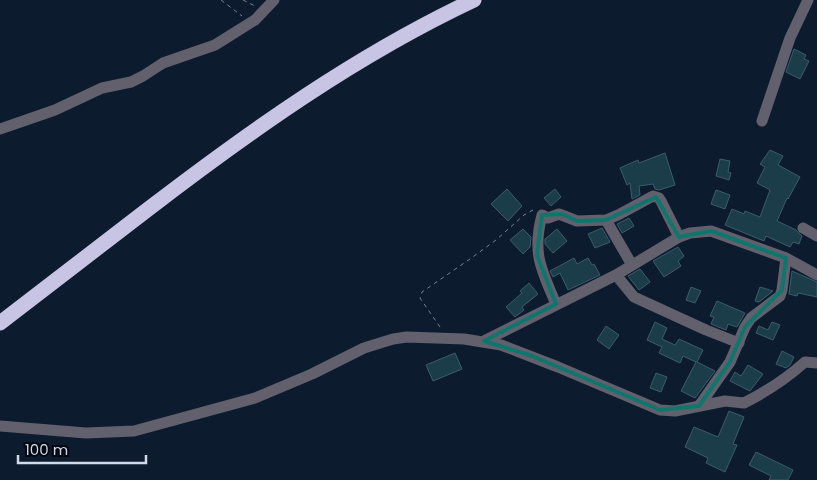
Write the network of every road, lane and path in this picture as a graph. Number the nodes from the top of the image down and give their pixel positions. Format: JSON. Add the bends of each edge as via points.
{"nodes":[{"id":1,"x":221,"y":0,"type":"edge"},
{"id":2,"x":243,"y":0,"type":"edge"},
{"id":3,"x":274,"y":0,"type":"edge"},
{"id":4,"x":452,"y":0,"type":"edge"},
{"id":5,"x":474,"y":0,"type":"edge"},
{"id":6,"x":808,"y":0,"type":"edge"},
{"id":7,"x":265,"y":11,"type":"junction"},
{"id":8,"x":251,"y":23,"type":"junction"},
{"id":9,"x":762,"y":121,"type":"dead end"},
{"id":10,"x":0,"y":129,"type":"edge"},
{"id":11,"x":542,"y":215,"type":"junction"},
{"id":12,"x":606,"y":220,"type":"junction"},
{"id":13,"x":804,"y":228,"type":"dead end"},
{"id":14,"x":679,"y":236,"type":"junction"},
{"id":15,"x":817,"y":236,"type":"edge"},
{"id":16,"x":786,"y":258,"type":"junction"},
{"id":17,"x":632,"y":265,"type":"junction"},
{"id":18,"x":616,"y":275,"type":"junction"},
{"id":19,"x":817,"y":275,"type":"edge"},
{"id":20,"x":556,"y":304,"type":"junction"},
{"id":21,"x":0,"y":310,"type":"edge"},
{"id":22,"x":0,"y":323,"type":"edge"},
{"id":23,"x":448,"y":338,"type":"junction"},
{"id":24,"x":484,"y":341,"type":"junction"},
{"id":25,"x":739,"y":343,"type":"junction"},
{"id":26,"x":817,"y":363,"type":"edge"},
{"id":27,"x":699,"y":406,"type":"junction"},
{"id":28,"x":0,"y":426,"type":"edge"}],
"edges":[{"from":1,"to":8,"type":"path"},
{"from":2,"to":7,"type":"path"},
{"from":3,"to":7,"type":"street"},
{"from":4,"to":21,"type":"highway","via":[[385,35],[218,144]]},
{"from":5,"to":22,"type":"highway","via":[[408,33],[296,102],[190,176]]},
{"from":6,"to":9,"type":"street","via":[[790,38]]},
{"from":7,"to":8,"type":"street"},
{"from":8,"to":10,"type":"street","via":[[215,45],[163,63],[137,79],[102,88],[55,110]]},
{"from":11,"to":12,"type":"street","via":[[548,218],[562,214],[577,221]]},
{"from":11,"to":20,"type":"street","via":[[537,256]]},
{"from":11,"to":23,"type":"path","via":[[535,210],[526,213],[483,249],[422,292],[421,300]]},
{"from":12,"to":14,"type":"street","via":[[653,196],[661,201]]},
{"from":12,"to":17,"type":"street"},
{"from":13,"to":15,"type":"street"},
{"from":14,"to":16,"type":"street","via":[[711,232]]},
{"from":14,"to":17,"type":"street"},
{"from":16,"to":19,"type":"street"},
{"from":16,"to":25,"type":"street","via":[[780,296],[751,318]]},
{"from":17,"to":18,"type":"street"},
{"from":18,"to":20,"type":"street"},
{"from":18,"to":25,"type":"street","via":[[634,297]]},
{"from":20,"to":24,"type":"street"},
{"from":23,"to":24,"type":"street"},
{"from":23,"to":28,"type":"street","via":[[407,337],[378,343],[255,398],[134,431],[86,433]]},
{"from":24,"to":27,"type":"street","via":[[532,356],[660,410],[675,411]]},
{"from":25,"to":27,"type":"street","via":[[730,362]]},
{"from":26,"to":27,"type":"street","via":[[805,362],[785,379],[744,404],[724,401]]}]}
